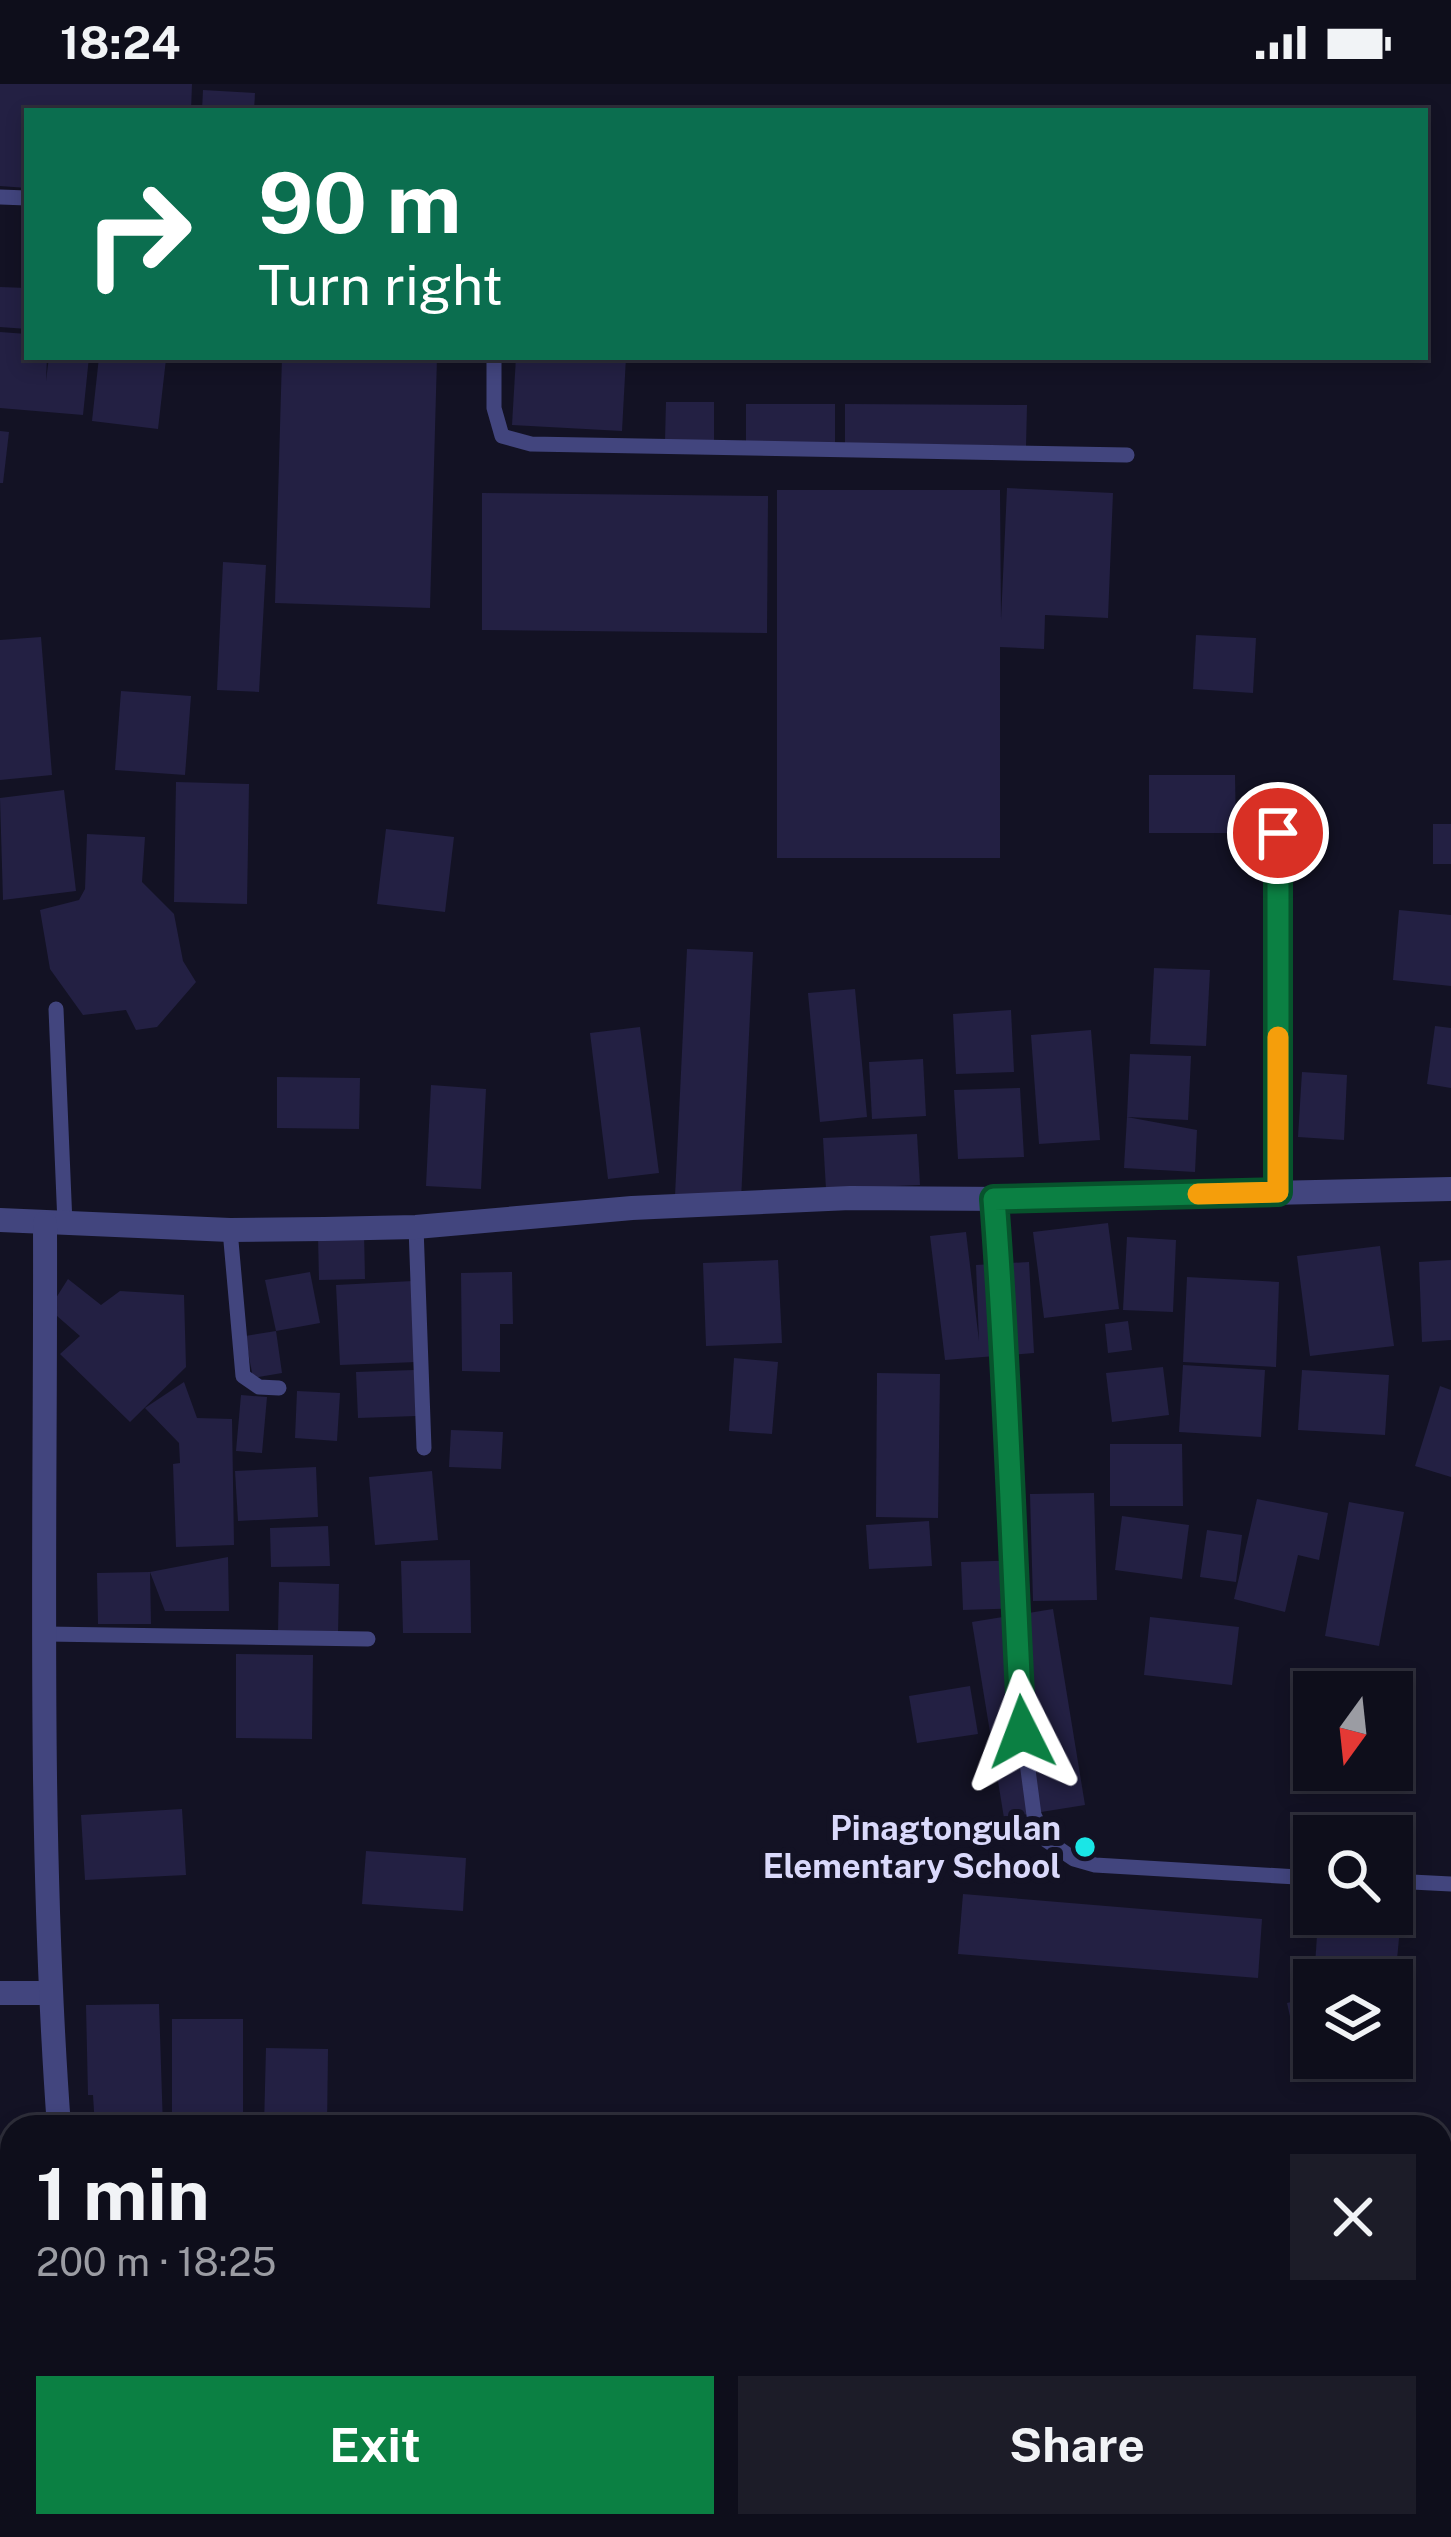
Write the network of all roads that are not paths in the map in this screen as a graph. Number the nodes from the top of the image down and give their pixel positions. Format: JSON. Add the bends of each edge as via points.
{"nodes":[{"id":1,"x":494,"y":360,"type":"edge"},
{"id":2,"x":1127,"y":455,"type":"dead end"},
{"id":3,"x":1278,"y":833,"type":"dead end"},
{"id":4,"x":56,"y":1009,"type":"dead end"},
{"id":5,"x":1451,"y":1189,"type":"edge"},
{"id":6,"x":1278,"y":1192,"type":"junction"},
{"id":7,"x":994,"y":1199,"type":"junction"},
{"id":8,"x":0,"y":1220,"type":"edge"},
{"id":9,"x":55,"y":1224,"type":"junction"},
{"id":10,"x":416,"y":1227,"type":"junction"},
{"id":11,"x":230,"y":1230,"type":"junction"},
{"id":12,"x":278,"y":1388,"type":"dead end"},
{"id":13,"x":424,"y":1448,"type":"dead end"},
{"id":14,"x":46,"y":1634,"type":"junction"},
{"id":15,"x":368,"y":1639,"type":"dead end"},
{"id":16,"x":1293,"y":1877,"type":"edge"},
{"id":17,"x":1413,"y":1882,"type":"edge"},
{"id":18,"x":1451,"y":1884,"type":"edge"},
{"id":19,"x":0,"y":1993,"type":"edge"},
{"id":20,"x":49,"y":1993,"type":"junction"},
{"id":21,"x":58,"y":2115,"type":"edge"}],
"edges":[{"from":1,"to":2,"type":"lane","via":[[502,436],[531,444]]},
{"from":3,"to":6,"type":"lane"},
{"from":4,"to":9,"type":"lane"},
{"from":5,"to":6,"type":"street"},
{"from":6,"to":7,"type":"street"},
{"from":7,"to":10,"type":"street","via":[[719,1204]]},
{"from":7,"to":16,"type":"lane","via":[[1022,1732],[1034,1815],[1046,1840],[1095,1865]]},
{"from":8,"to":9,"type":"street"},
{"from":9,"to":11,"type":"street"},
{"from":9,"to":14,"type":"street"},
{"from":10,"to":11,"type":"street"},
{"from":10,"to":13,"type":"lane"},
{"from":11,"to":12,"type":"lane","via":[[243,1376]]},
{"from":14,"to":15,"type":"lane"},
{"from":14,"to":20,"type":"street"},
{"from":17,"to":18,"type":"lane"},
{"from":19,"to":20,"type":"street"},
{"from":20,"to":21,"type":"street"}]}
